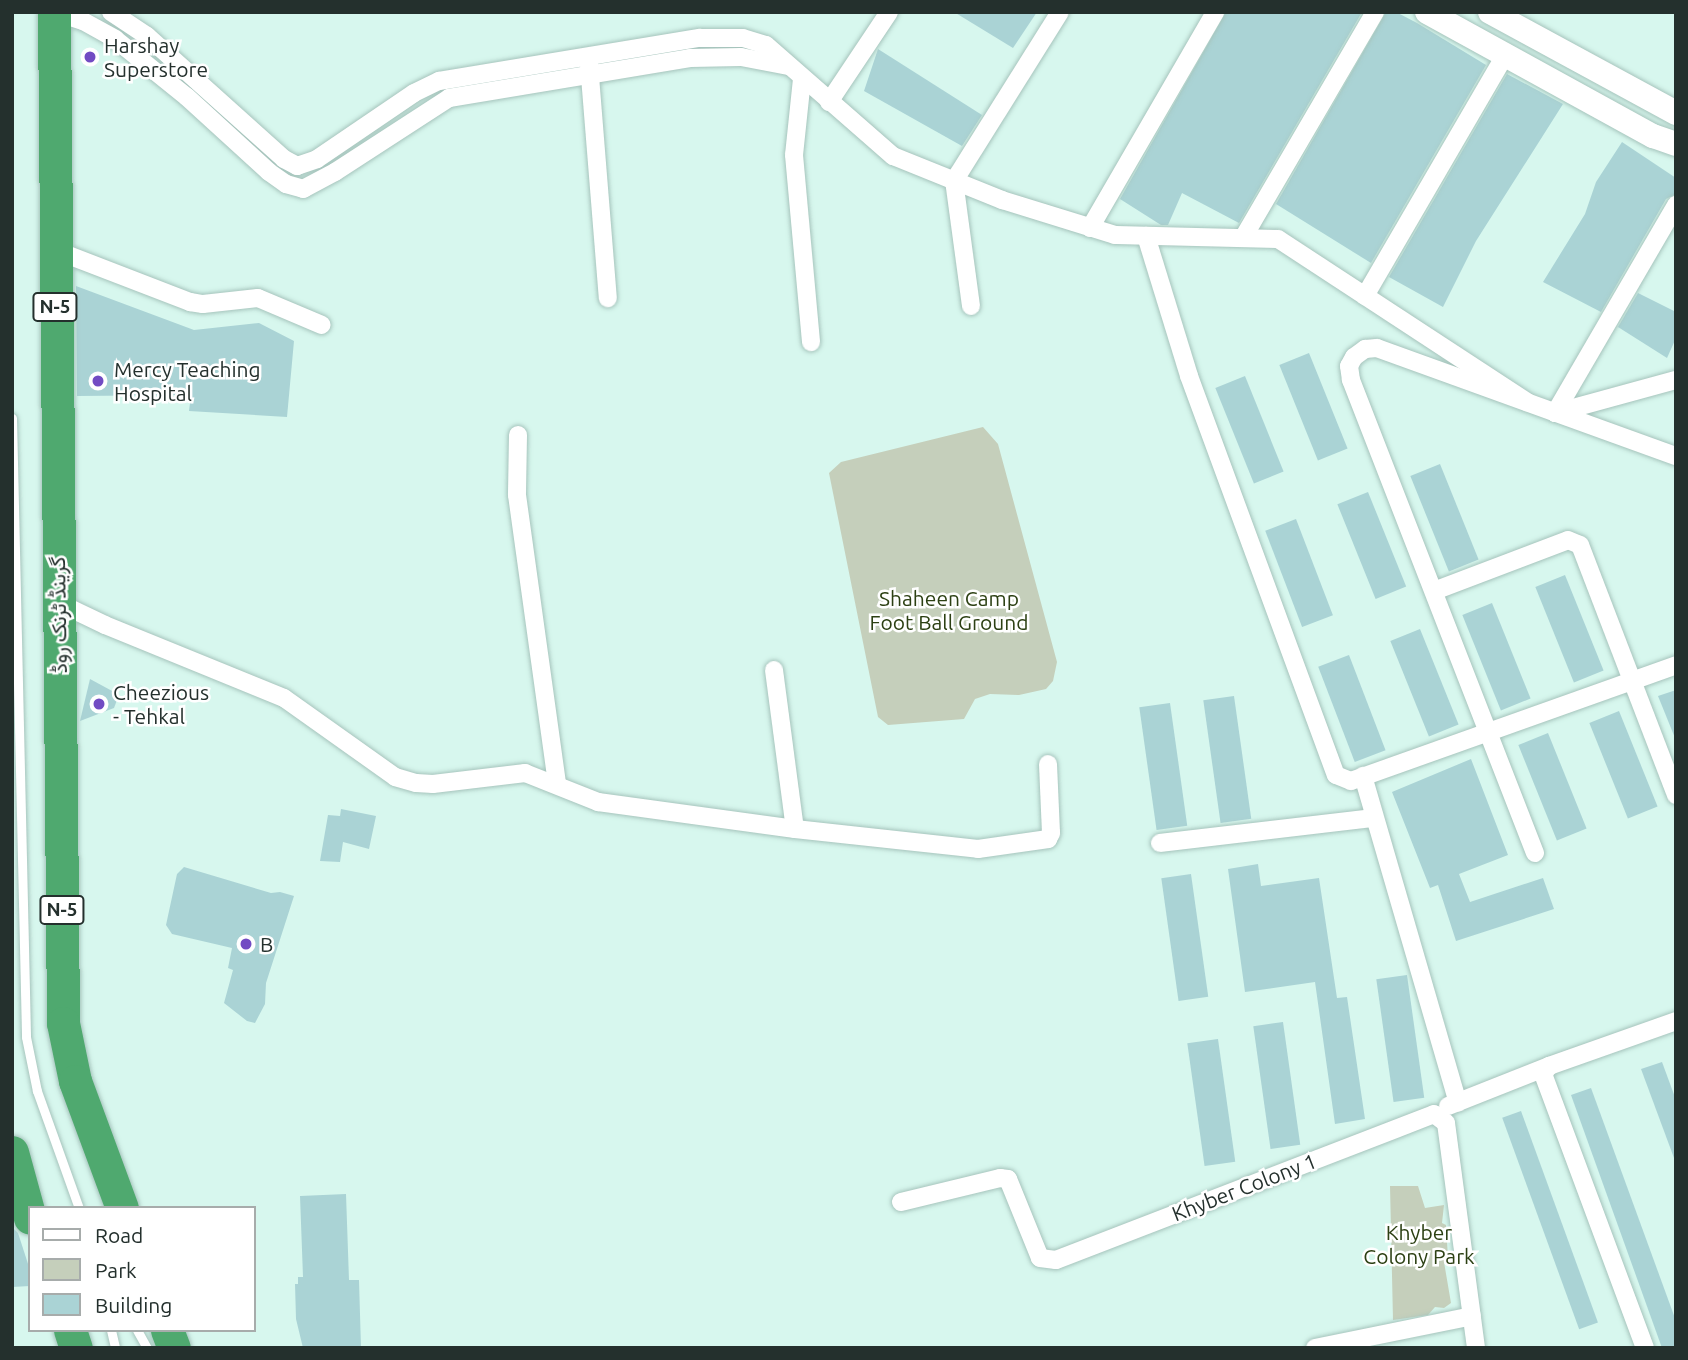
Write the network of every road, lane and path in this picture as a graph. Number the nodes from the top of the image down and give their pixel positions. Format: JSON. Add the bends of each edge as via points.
{"nodes":[{"id":1,"x":55,"y":12,"type":"edge"},
{"id":2,"x":111,"y":12,"type":"edge"},
{"id":3,"x":889,"y":12,"type":"edge"},
{"id":4,"x":1060,"y":12,"type":"edge"},
{"id":5,"x":1215,"y":12,"type":"edge"},
{"id":6,"x":1375,"y":12,"type":"edge"},
{"id":7,"x":1427,"y":12,"type":"edge"},
{"id":8,"x":1490,"y":12,"type":"edge"},
{"id":9,"x":1505,"y":55,"type":"junction"},
{"id":10,"x":589,"y":66,"type":"junction"},
{"id":11,"x":796,"y":73,"type":"junction"},
{"id":12,"x":829,"y":103,"type":"junction"},
{"id":13,"x":1676,"y":113,"type":"edge"},
{"id":14,"x":1676,"y":145,"type":"edge"},
{"id":15,"x":954,"y":181,"type":"junction"},
{"id":16,"x":1676,"y":205,"type":"edge"},
{"id":17,"x":1090,"y":228,"type":"junction"},
{"id":18,"x":1146,"y":236,"type":"junction"},
{"id":19,"x":1243,"y":238,"type":"junction"},
{"id":20,"x":55,"y":250,"type":"junction"},
{"id":21,"x":1365,"y":296,"type":"junction"},
{"id":22,"x":608,"y":298,"type":"dead end"},
{"id":23,"x":971,"y":306,"type":"dead end"},
{"id":24,"x":322,"y":325,"type":"dead end"},
{"id":25,"x":811,"y":342,"type":"dead end"},
{"id":26,"x":1676,"y":380,"type":"edge"},
{"id":27,"x":1527,"y":402,"type":"junction"},
{"id":28,"x":1555,"y":412,"type":"junction"},
{"id":29,"x":12,"y":418,"type":"edge"},
{"id":30,"x":518,"y":435,"type":"dead end"},
{"id":31,"x":1676,"y":456,"type":"edge"},
{"id":32,"x":1434,"y":591,"type":"junction"},
{"id":33,"x":57,"y":602,"type":"junction"},
{"id":34,"x":1676,"y":665,"type":"edge"},
{"id":35,"x":774,"y":670,"type":"dead end"},
{"id":36,"x":1634,"y":680,"type":"junction"},
{"id":37,"x":1489,"y":730,"type":"junction"},
{"id":38,"x":1048,"y":764,"type":"dead end"},
{"id":39,"x":1363,"y":776,"type":"junction"},
{"id":40,"x":557,"y":784,"type":"junction"},
{"id":41,"x":1676,"y":795,"type":"edge"},
{"id":42,"x":1374,"y":818,"type":"junction"},
{"id":43,"x":795,"y":830,"type":"junction"},
{"id":44,"x":1160,"y":843,"type":"dead end"},
{"id":45,"x":1535,"y":853,"type":"dead end"},
{"id":46,"x":1676,"y":1021,"type":"edge"},
{"id":47,"x":1549,"y":1066,"type":"junction"},
{"id":48,"x":1458,"y":1102,"type":"junction"},
{"id":49,"x":1425,"y":1115,"type":"junction"},
{"id":50,"x":12,"y":1152,"type":"edge"},
{"id":51,"x":901,"y":1202,"type":"dead end"},
{"id":52,"x":78,"y":1206,"type":"edge"},
{"id":53,"x":121,"y":1206,"type":"edge"},
{"id":54,"x":28,"y":1211,"type":"edge"},
{"id":55,"x":1472,"y":1316,"type":"junction"},
{"id":56,"x":138,"y":1332,"type":"edge"},
{"id":57,"x":147,"y":1348,"type":"edge"},
{"id":58,"x":1315,"y":1348,"type":"edge"},
{"id":59,"x":1476,"y":1348,"type":"edge"},
{"id":60,"x":1645,"y":1348,"type":"edge"}],
"edges":[{"from":1,"to":10,"type":"street","via":[[116,39],[269,172],[303,189],[449,98]]},
{"from":1,"to":20,"type":"highway","name":"گرینڈ ٹرنک روڈ","number":"N-5"},
{"from":2,"to":10,"type":"street","via":[[146,36],[297,166],[317,159],[439,81]]},
{"from":3,"to":12,"type":"street"},
{"from":4,"to":15,"type":"street"},
{"from":5,"to":17,"type":"street"},
{"from":6,"to":19,"type":"street"},
{"from":7,"to":9,"type":"street"},
{"from":8,"to":13,"type":"street"},
{"from":9,"to":14,"type":"street"},
{"from":9,"to":21,"type":"street"},
{"from":10,"to":11,"type":"street","via":[[721,36],[766,45]]},
{"from":10,"to":22,"type":"street"},
{"from":11,"to":12,"type":"street"},
{"from":11,"to":25,"type":"street","via":[[794,155]]},
{"from":12,"to":15,"type":"street","via":[[893,156]]},
{"from":15,"to":17,"type":"street"},
{"from":15,"to":23,"type":"street"},
{"from":16,"to":28,"type":"street"},
{"from":17,"to":18,"type":"street"},
{"from":18,"to":19,"type":"street"},
{"from":18,"to":39,"type":"street","via":[[1189,376],[1336,775],[1351,781]]},
{"from":19,"to":21,"type":"street","via":[[1278,239]]},
{"from":20,"to":24,"type":"street","via":[[190,302],[258,298]]},
{"from":20,"to":33,"type":"highway","name":"گرینڈ ٹرنک روڈ","number":"N-5"},
{"from":21,"to":27,"type":"street"},
{"from":26,"to":28,"type":"street"},
{"from":27,"to":28,"type":"street"},
{"from":27,"to":32,"type":"street","via":[[1377,348],[1354,356],[1349,366]]},
{"from":28,"to":31,"type":"street"},
{"from":29,"to":52,"type":"lane","via":[[24,1012],[37,1091]]},
{"from":30,"to":40,"type":"street","via":[[517,495]]},
{"from":32,"to":36,"type":"street","via":[[1575,541]]},
{"from":32,"to":37,"type":"street"},
{"from":33,"to":40,"type":"street","via":[[284,698],[395,777],[433,784],[525,773]]},
{"from":33,"to":53,"type":"highway","name":"گرینڈ ٹرنک روڈ","number":"N-5","via":[[63,1023],[75,1080]]},
{"from":34,"to":36,"type":"street"},
{"from":35,"to":43,"type":"street"},
{"from":36,"to":37,"type":"street"},
{"from":36,"to":41,"type":"street"},
{"from":37,"to":39,"type":"street"},
{"from":37,"to":45,"type":"street"},
{"from":38,"to":43,"type":"street","via":[[1051,833],[1042,842],[978,849]]},
{"from":39,"to":42,"type":"street"},
{"from":40,"to":43,"type":"street","via":[[598,802]]},
{"from":42,"to":44,"type":"street"},
{"from":42,"to":48,"type":"street"},
{"from":46,"to":47,"type":"street"},
{"from":47,"to":48,"type":"street"},
{"from":47,"to":60,"type":"street","via":[[1544,1083]]},
{"from":48,"to":49,"type":"street"},
{"from":49,"to":51,"type":"street","name":"Khyber Colony 1","via":[[1056,1260],[1040,1258],[1008,1179]]},
{"from":49,"to":55,"type":"street","via":[[1440,1116],[1446,1123]]},
{"from":50,"to":54,"type":"highway"},
{"from":55,"to":58,"type":"street"},
{"from":55,"to":59,"type":"street"},
{"from":56,"to":57,"type":"lane"}]}
